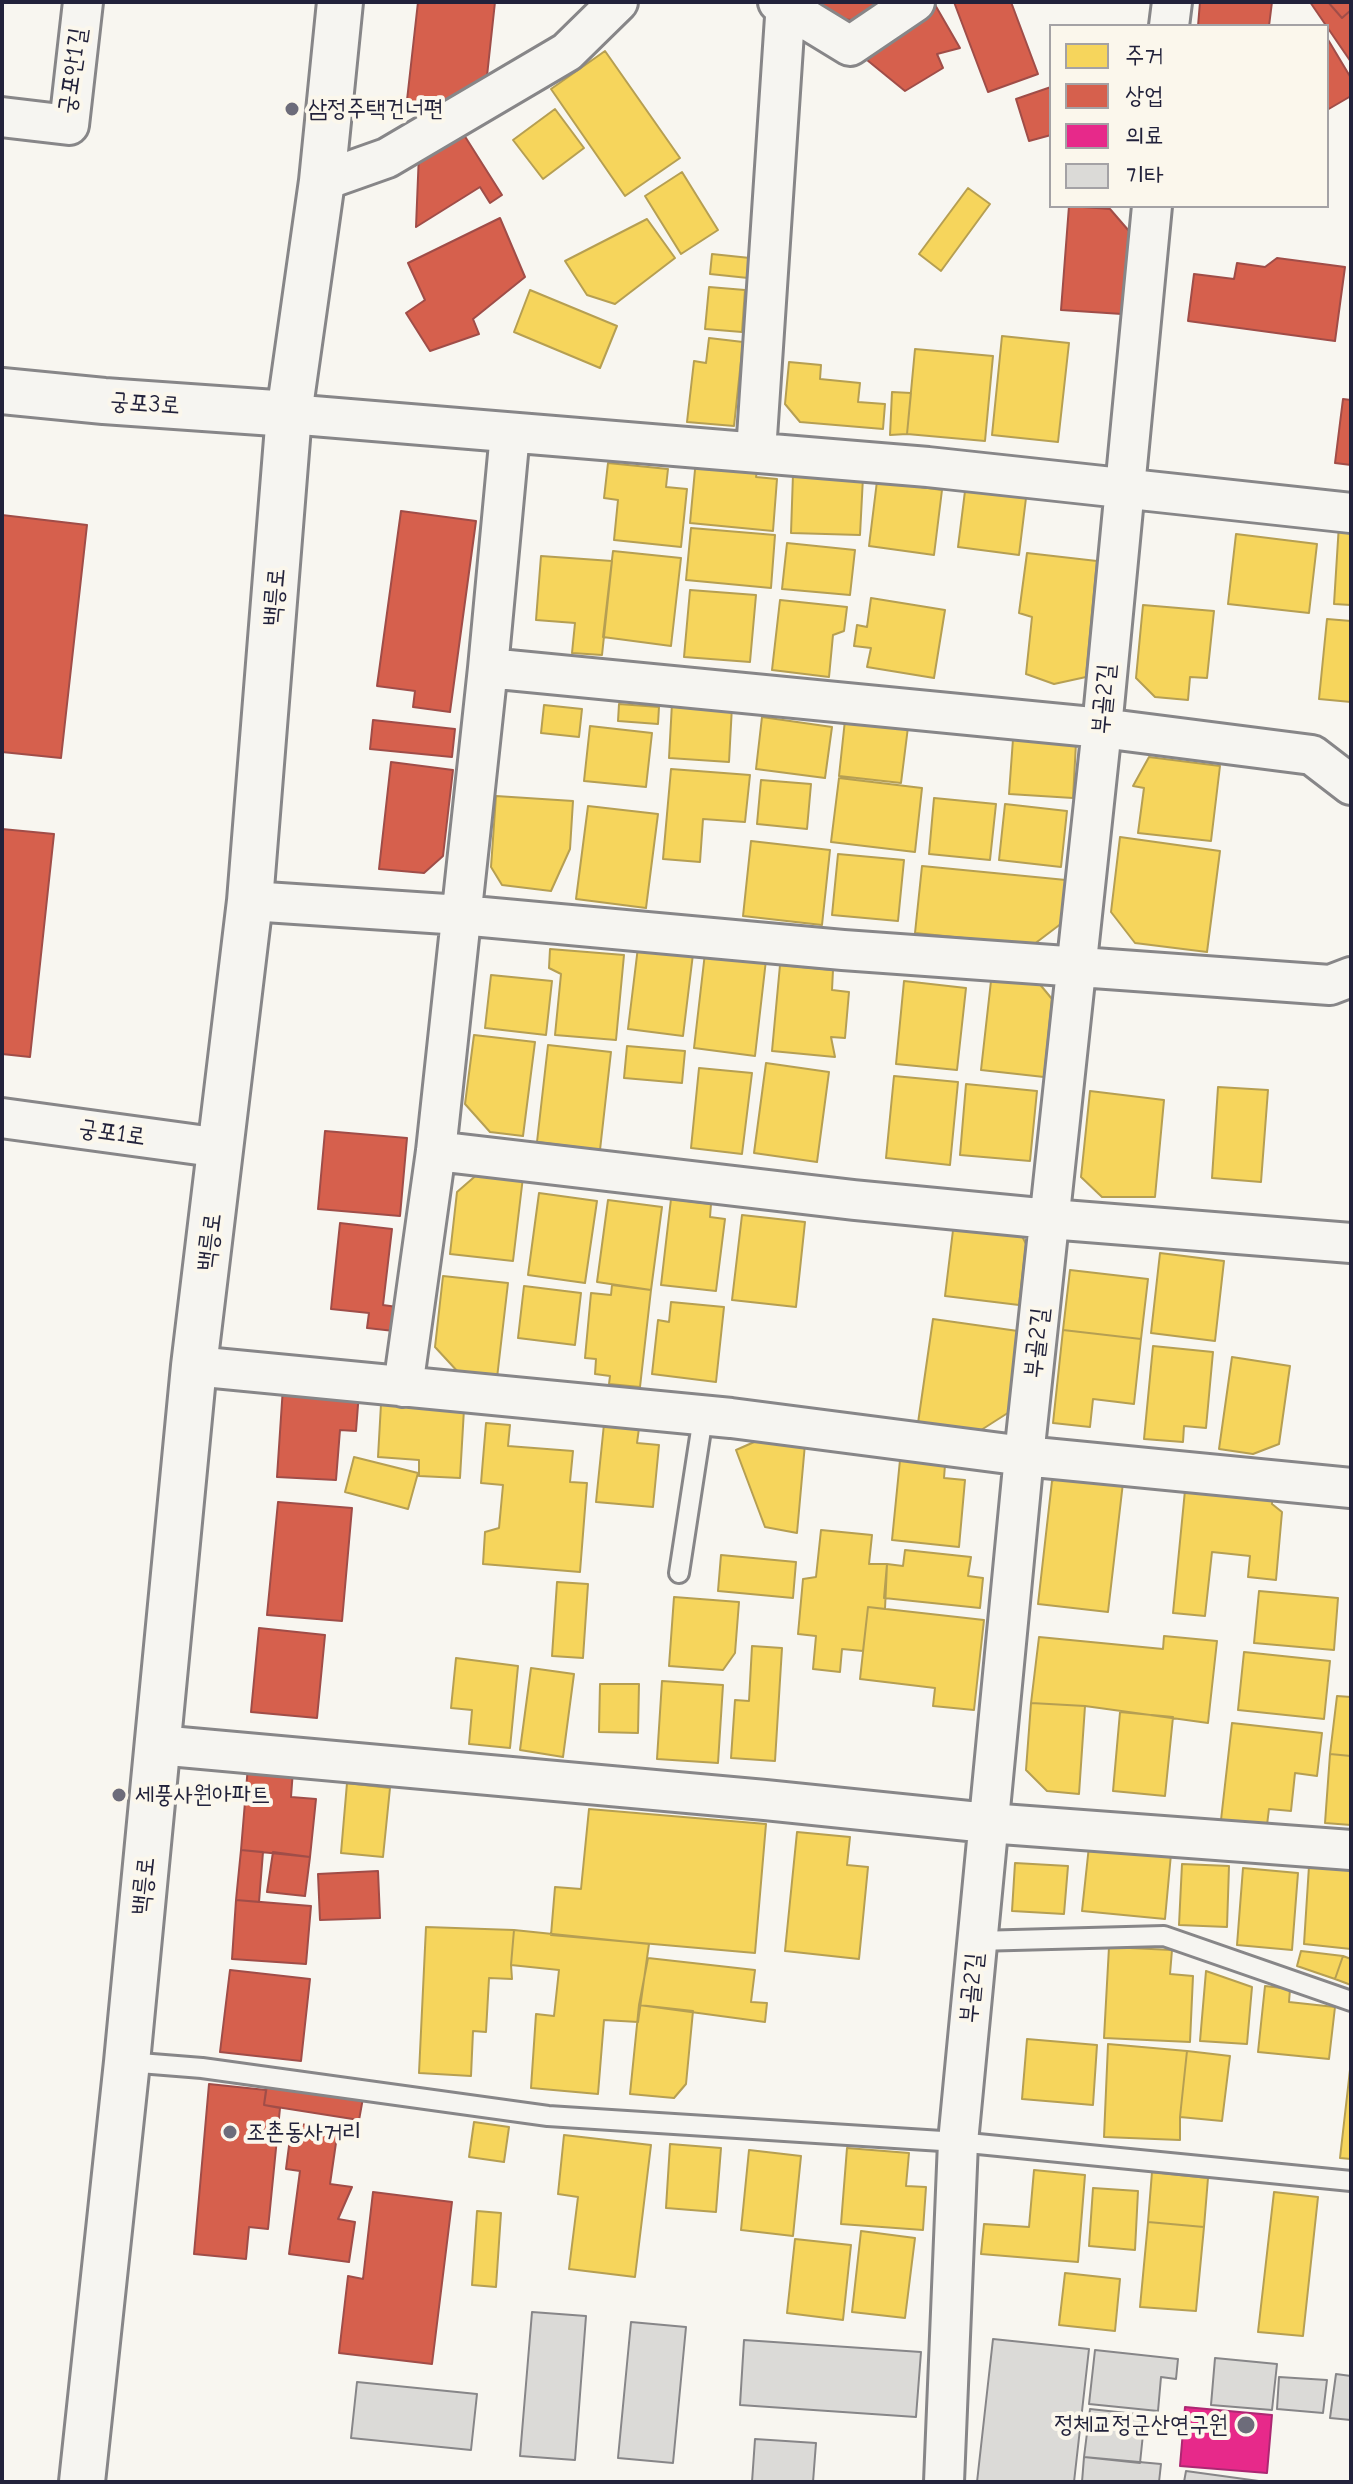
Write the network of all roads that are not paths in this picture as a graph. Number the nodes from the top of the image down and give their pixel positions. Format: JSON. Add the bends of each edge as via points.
{"nodes":[{"id":1,"x":83,"y":2,"type":"edge"},
{"id":2,"x":340,"y":2,"type":"edge"},
{"id":3,"x":618,"y":2,"type":"edge"},
{"id":4,"x":915,"y":2,"type":"edge"},
{"id":5,"x":1172,"y":2,"type":"edge"},
{"id":6,"x":783,"y":3,"type":"edge"},
{"id":7,"x":1169,"y":24,"type":"edge"},
{"id":8,"x":2,"y":117,"type":"edge"},
{"id":9,"x":322,"y":181,"type":"junction"},
{"id":10,"x":1152,"y":208,"type":"edge"},
{"id":11,"x":2,"y":391,"type":"edge"},
{"id":12,"x":289,"y":414,"type":"junction"},
{"id":13,"x":510,"y":433,"type":"junction"},
{"id":14,"x":756,"y":452,"type":"junction"},
{"id":15,"x":1124,"y":488,"type":"junction"},
{"id":16,"x":1351,"y":513,"type":"edge"},
{"id":17,"x":488,"y":668,"type":"junction"},
{"id":18,"x":1102,"y":728,"type":"junction"},
{"id":19,"x":1351,"y":785,"type":"edge"},
{"id":20,"x":250,"y":901,"type":"junction"},
{"id":21,"x":461,"y":915,"type":"junction"},
{"id":22,"x":1076,"y":966,"type":"junction"},
{"id":23,"x":1351,"y":977,"type":"edge"},
{"id":24,"x":2,"y":1118,"type":"edge"},
{"id":25,"x":221,"y":1148,"type":"junction"},
{"id":26,"x":436,"y":1151,"type":"junction"},
{"id":27,"x":1050,"y":1219,"type":"junction"},
{"id":28,"x":1351,"y":1243,"type":"edge"},
{"id":29,"x":194,"y":1366,"type":"junction"},
{"id":30,"x":403,"y":1387,"type":"junction"},
{"id":31,"x":703,"y":1417,"type":"junction"},
{"id":32,"x":1024,"y":1456,"type":"junction"},
{"id":33,"x":1351,"y":1488,"type":"edge"},
{"id":34,"x":679,"y":1573,"type":"dead end"},
{"id":35,"x":158,"y":1745,"type":"junction"},
{"id":36,"x":988,"y":1823,"type":"junction"},
{"id":37,"x":1351,"y":1850,"type":"edge"},
{"id":38,"x":976,"y":1941,"type":"junction"},
{"id":39,"x":1351,"y":2001,"type":"edge"},
{"id":40,"x":127,"y":2062,"type":"junction"},
{"id":41,"x":958,"y":2142,"type":"junction"},
{"id":42,"x":1351,"y":2181,"type":"edge"},
{"id":43,"x":82,"y":2482,"type":"edge"},
{"id":44,"x":944,"y":2482,"type":"edge"}],
"edges":[{"from":1,"to":8,"type":"street","name":"궁포안1길","via":[[69,125]]},
{"from":2,"to":9,"type":"street","name":"백릉로"},
{"from":3,"to":9,"type":"street","via":[[567,52],[387,158]]},
{"from":4,"to":6,"type":"street","via":[[850,46]]},
{"from":5,"to":7,"type":"street"},
{"from":6,"to":14,"type":"street"},
{"from":9,"to":12,"type":"street","name":"백릉로"},
{"from":10,"to":15,"type":"street","name":"부골2길"},
{"from":11,"to":12,"type":"street","name":"궁포3로"},
{"from":12,"to":13,"type":"street"},
{"from":12,"to":20,"type":"street","name":"백릉로"},
{"from":13,"to":14,"type":"street"},
{"from":13,"to":17,"type":"street"},
{"from":14,"to":15,"type":"street"},
{"from":15,"to":16,"type":"street"},
{"from":15,"to":18,"type":"street","name":"부골2길"},
{"from":17,"to":18,"type":"street"},
{"from":17,"to":21,"type":"street"},
{"from":18,"to":19,"type":"street","via":[[1312,755]]},
{"from":18,"to":22,"type":"street","name":"부골2길"},
{"from":20,"to":21,"type":"street"},
{"from":20,"to":25,"type":"street","name":"백릉로"},
{"from":21,"to":22,"type":"street"},
{"from":21,"to":26,"type":"street"},
{"from":22,"to":23,"type":"street","via":[[1330,985]]},
{"from":22,"to":27,"type":"street","name":"부골2길"},
{"from":24,"to":25,"type":"street","name":"궁포1로"},
{"from":25,"to":29,"type":"street","name":"백릉로"},
{"from":26,"to":27,"type":"street"},
{"from":26,"to":30,"type":"street"},
{"from":27,"to":28,"type":"street"},
{"from":27,"to":32,"type":"street","name":"부골2길"},
{"from":29,"to":30,"type":"street"},
{"from":29,"to":35,"type":"street","name":"백릉로"},
{"from":30,"to":31,"type":"street"},
{"from":31,"to":32,"type":"street"},
{"from":31,"to":34,"type":"lane"},
{"from":32,"to":33,"type":"street"},
{"from":32,"to":36,"type":"street","name":"부골2길"},
{"from":35,"to":36,"type":"street"},
{"from":35,"to":40,"type":"street","name":"백릉로"},
{"from":36,"to":37,"type":"street"},
{"from":36,"to":38,"type":"street","name":"부골2길"},
{"from":38,"to":39,"type":"lane","via":[[1164,1936]]},
{"from":38,"to":41,"type":"street","name":"부골2길"},
{"from":40,"to":41,"type":"lane","via":[[548,2116]]},
{"from":40,"to":43,"type":"street","name":"백릉로"},
{"from":41,"to":42,"type":"lane"},
{"from":41,"to":44,"type":"street","name":"부골2길"}]}
